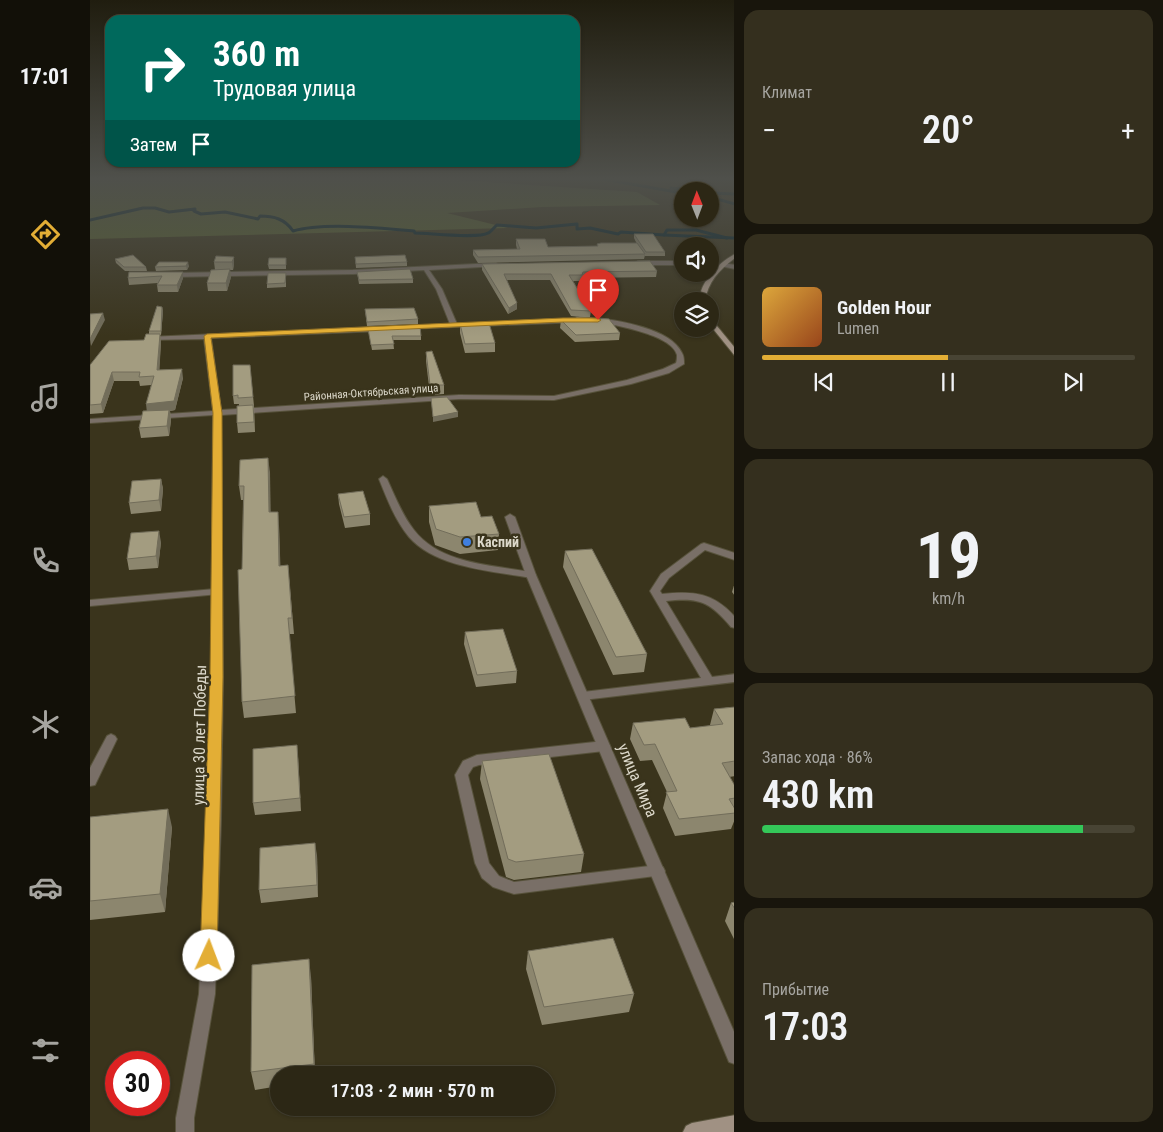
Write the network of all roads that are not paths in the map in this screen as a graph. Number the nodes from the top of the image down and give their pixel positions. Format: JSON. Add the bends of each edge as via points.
{"nodes":[{"id":1,"x":734,"y":255,"type":"edge"},
{"id":2,"x":635,"y":263,"type":"edge"},
{"id":3,"x":674,"y":263,"type":"edge"},
{"id":4,"x":501,"y":265,"type":"edge"},
{"id":5,"x":719,"y":265,"type":"edge"},
{"id":6,"x":722,"y":265,"type":"junction"},
{"id":7,"x":734,"y":267,"type":"edge"},
{"id":8,"x":426,"y":268,"type":"junction"},
{"id":9,"x":162,"y":275,"type":"edge"},
{"id":10,"x":704,"y":292,"type":"edge"},
{"id":11,"x":454,"y":326,"type":"junction"},
{"id":12,"x":397,"y":328,"type":"edge"},
{"id":13,"x":387,"y":329,"type":"edge"},
{"id":14,"x":719,"y":333,"type":"edge"},
{"id":15,"x":207,"y":336,"type":"junction"},
{"id":16,"x":145,"y":339,"type":"edge"},
{"id":17,"x":734,"y":354,"type":"edge"},
{"id":18,"x":217,"y":413,"type":"junction"},
{"id":19,"x":90,"y":421,"type":"edge"},
{"id":20,"x":382,"y":479,"type":"dead end"},
{"id":21,"x":510,"y":518,"type":"dead end"},
{"id":22,"x":734,"y":558,"type":"edge"},
{"id":23,"x":531,"y":575,"type":"junction"},
{"id":24,"x":216,"y":592,"type":"junction"},
{"id":25,"x":659,"y":598,"type":"junction"},
{"id":26,"x":90,"y":603,"type":"edge"},
{"id":27,"x":734,"y":625,"type":"edge"},
{"id":28,"x":734,"y":678,"type":"edge"},
{"id":29,"x":709,"y":682,"type":"junction"},
{"id":30,"x":583,"y":696,"type":"junction"},
{"id":31,"x":111,"y":739,"type":"dead end"},
{"id":32,"x":604,"y":746,"type":"junction"},
{"id":33,"x":90,"y":782,"type":"edge"},
{"id":34,"x":658,"y":870,"type":"junction"},
{"id":35,"x":734,"y":1056,"type":"edge"},
{"id":36,"x":734,"y":1124,"type":"edge"},
{"id":37,"x":185,"y":1132,"type":"edge"},
{"id":38,"x":692,"y":1132,"type":"edge"}],
"edges":[{"from":1,"to":6,"type":"main road"},
{"from":2,"to":3,"type":"street"},
{"from":4,"to":8,"type":"street"},
{"from":5,"to":6,"type":"street"},
{"from":6,"to":7,"type":"street"},
{"from":6,"to":10,"type":"main road"},
{"from":8,"to":9,"type":"street"},
{"from":8,"to":11,"type":"street"},
{"from":11,"to":12,"type":"street"},
{"from":11,"to":18,"type":"street","name":"Районная-Октябрьская улица","via":[[580,320],[627,324],[665,340],[681,354],[680,364],[651,376],[554,398],[482,396]]},
{"from":13,"to":15,"type":"street"},
{"from":14,"to":17,"type":"main road"},
{"from":15,"to":16,"type":"street"},
{"from":15,"to":18,"type":"street","name":"улица 30 лет Победы"},
{"from":18,"to":19,"type":"street","name":"Районная-Октябрьская улица"},
{"from":18,"to":24,"type":"street","name":"улица 30 лет Победы"},
{"from":20,"to":23,"type":"street","via":[[408,529],[432,550],[449,558]]},
{"from":21,"to":23,"type":"street","name":"улица Мира"},
{"from":22,"to":25,"type":"street","via":[[704,546],[665,576],[655,591]]},
{"from":23,"to":30,"type":"street","name":"улица Мира"},
{"from":24,"to":26,"type":"street"},
{"from":24,"to":37,"type":"street","name":"улица 30 лет Победы","via":[[207,994]]},
{"from":25,"to":27,"type":"street","via":[[703,596],[724,610]]},
{"from":25,"to":29,"type":"street"},
{"from":28,"to":29,"type":"street"},
{"from":29,"to":30,"type":"street"},
{"from":30,"to":32,"type":"street","name":"улица Мира"},
{"from":31,"to":33,"type":"street"},
{"from":32,"to":34,"type":"street","name":"улица Мира"},
{"from":32,"to":34,"type":"street","via":[[477,760],[468,764],[461,775],[487,875],[497,884],[514,888]]},
{"from":34,"to":35,"type":"street","name":"улица Мира"},
{"from":36,"to":38,"type":"main road"}]}
